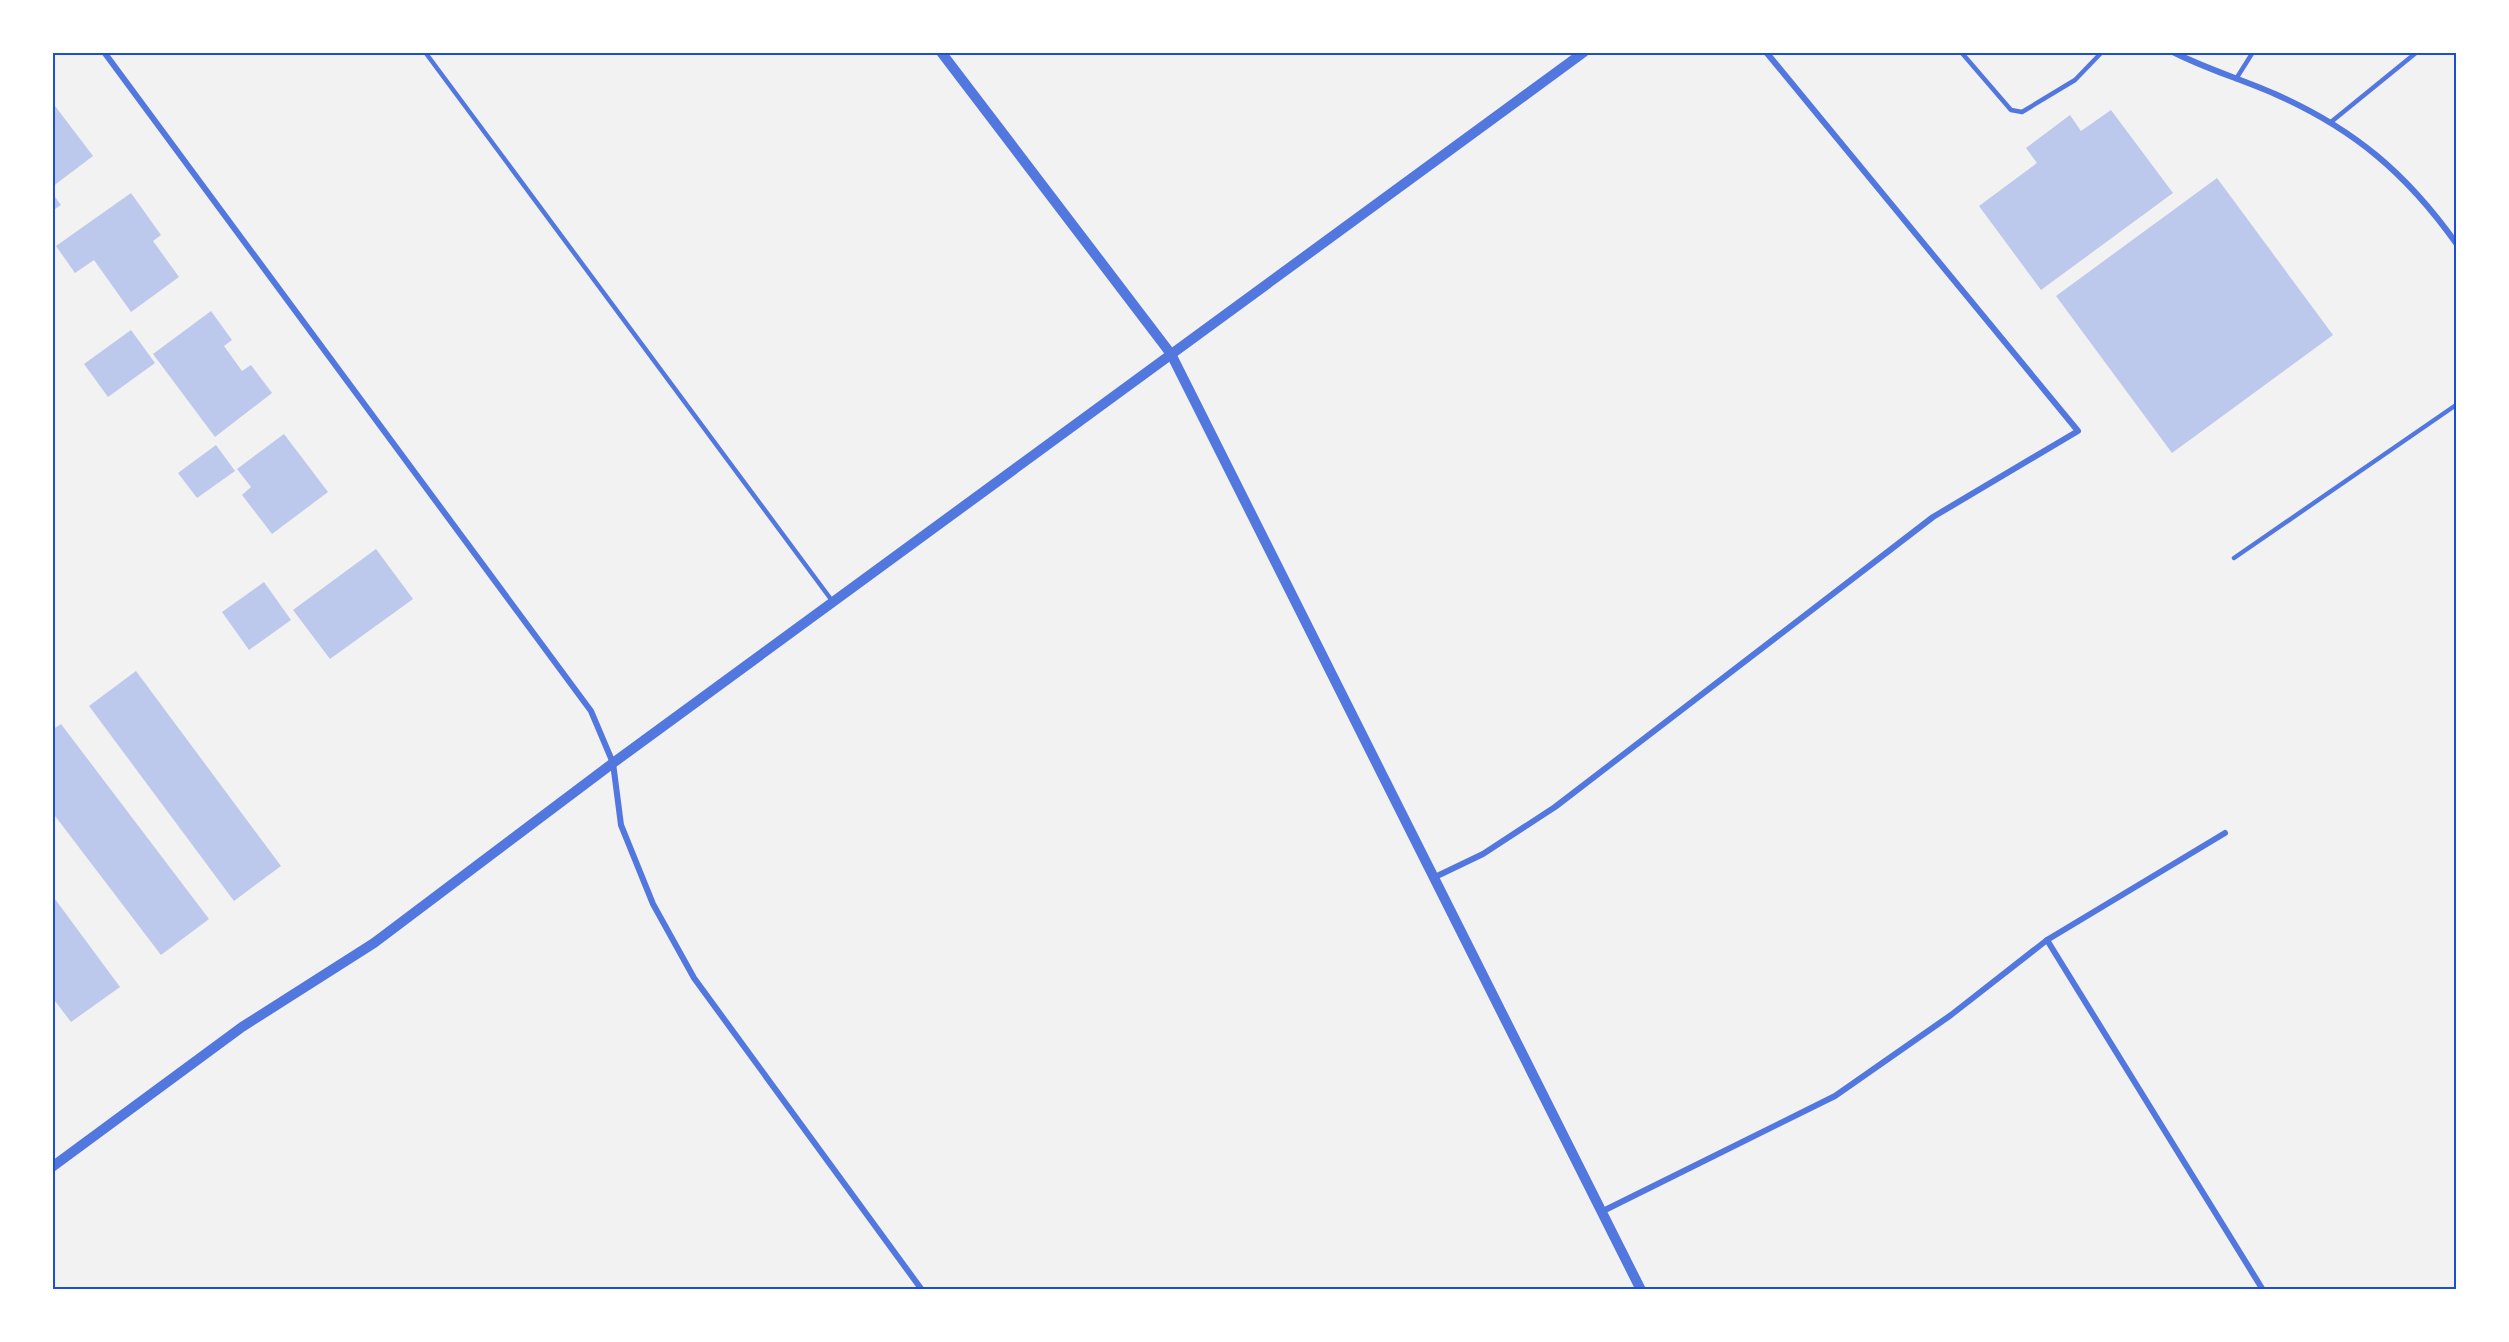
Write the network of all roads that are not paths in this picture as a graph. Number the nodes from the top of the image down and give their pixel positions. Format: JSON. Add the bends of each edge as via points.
{"nodes":[{"id":1,"x":104,"y":52,"type":"edge"},
{"id":2,"x":425,"y":52,"type":"edge"},
{"id":3,"x":1584,"y":52,"type":"edge"},
{"id":4,"x":1766,"y":52,"type":"edge"},
{"id":5,"x":1961,"y":52,"type":"edge"},
{"id":6,"x":2102,"y":52,"type":"edge"},
{"id":7,"x":2173,"y":52,"type":"edge"},
{"id":8,"x":2253,"y":52,"type":"edge"},
{"id":9,"x":2417,"y":52,"type":"edge"},
{"id":10,"x":943,"y":53,"type":"edge"},
{"id":11,"x":2236,"y":79,"type":"junction"},
{"id":12,"x":2331,"y":122,"type":"junction"},
{"id":13,"x":2457,"y":243,"type":"edge"},
{"id":14,"x":1171,"y":354,"type":"junction"},
{"id":15,"x":2457,"y":405,"type":"edge"},
{"id":16,"x":2234,"y":558,"type":"dead end"},
{"id":17,"x":834,"y":603,"type":"junction"},
{"id":18,"x":613,"y":763,"type":"junction"},
{"id":19,"x":2225,"y":833,"type":"dead end"},
{"id":20,"x":1435,"y":877,"type":"junction"},
{"id":21,"x":2047,"y":940,"type":"junction"},
{"id":22,"x":52,"y":1167,"type":"edge"},
{"id":23,"x":1600,"y":1212,"type":"junction"},
{"id":24,"x":922,"y":1290,"type":"edge"},
{"id":25,"x":1641,"y":1290,"type":"edge"},
{"id":26,"x":2263,"y":1290,"type":"edge"}],
"edges":[{"from":1,"to":18,"type":"street","via":[[591,711]]},
{"from":2,"to":17,"type":"lane"},
{"from":3,"to":14,"type":"street"},
{"from":4,"to":20,"type":"street","via":[[2078,431],[1933,516],[1555,807],[1483,854]]},
{"from":5,"to":6,"type":"lane","via":[[2011,110],[2022,112],[2075,80]]},
{"from":7,"to":11,"type":"street"},
{"from":8,"to":11,"type":"lane"},
{"from":9,"to":12,"type":"lane"},
{"from":10,"to":14,"type":"street"},
{"from":11,"to":12,"type":"street"},
{"from":12,"to":13,"type":"street","via":[[2412,186]]},
{"from":14,"to":17,"type":"street"},
{"from":14,"to":20,"type":"street"},
{"from":15,"to":16,"type":"lane"},
{"from":17,"to":18,"type":"street"},
{"from":18,"to":22,"type":"street","via":[[374,942],[242,1027]]},
{"from":18,"to":24,"type":"street","via":[[621,825],[653,904],[694,978]]},
{"from":19,"to":21,"type":"street"},
{"from":20,"to":23,"type":"street"},
{"from":21,"to":23,"type":"street","via":[[1951,1015],[1835,1096]]},
{"from":21,"to":26,"type":"street"},
{"from":23,"to":25,"type":"street"}]}
